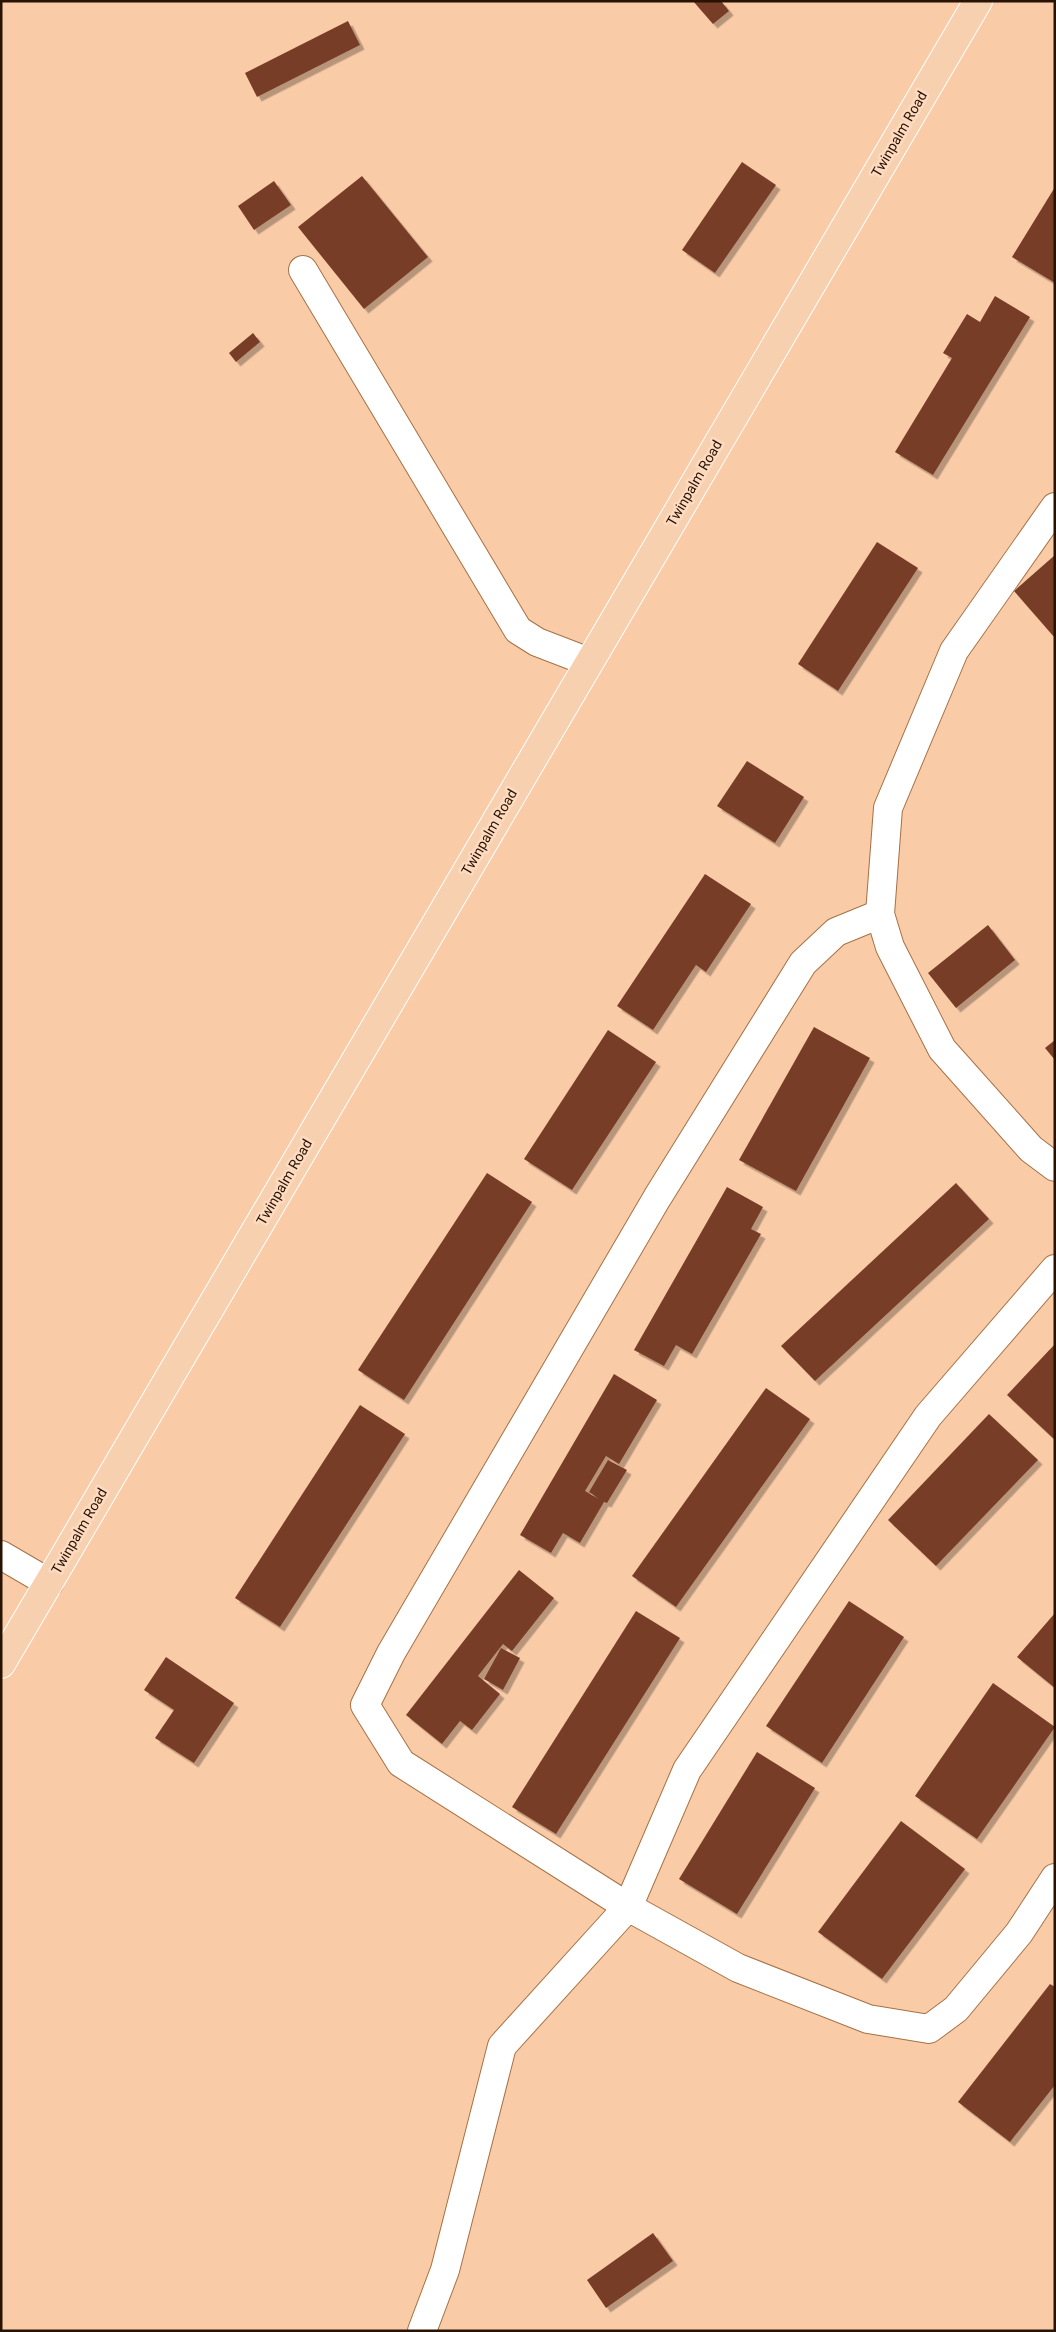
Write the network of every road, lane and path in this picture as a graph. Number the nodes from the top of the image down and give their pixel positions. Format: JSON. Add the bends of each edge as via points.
{"nodes":[{"id":1,"x":978,"y":1,"type":"edge"},
{"id":2,"x":303,"y":270,"type":"dead end"},
{"id":3,"x":1055,"y":507,"type":"edge"},
{"id":4,"x":589,"y":662,"type":"junction"},
{"id":5,"x":880,"y":914,"type":"junction"},
{"id":6,"x":1055,"y":1167,"type":"edge"},
{"id":7,"x":1055,"y":1269,"type":"edge"},
{"id":8,"x":1,"y":1555,"type":"edge"},
{"id":9,"x":49,"y":1583,"type":"junction"},
{"id":10,"x":1,"y":1664,"type":"edge"},
{"id":11,"x":1055,"y":1878,"type":"edge"},
{"id":12,"x":628,"y":1907,"type":"junction"},
{"id":13,"x":422,"y":2331,"type":"edge"}],
"edges":[{"from":1,"to":4,"type":"main road","name":"Twinpalm Road"},
{"from":2,"to":4,"type":"street","via":[[518,630],[537,642]]},
{"from":3,"to":5,"type":"street","via":[[954,651],[888,808]]},
{"from":4,"to":9,"type":"main road","name":"Twinpalm Road"},
{"from":5,"to":6,"type":"street","via":[[890,947],[942,1049],[1031,1149]]},
{"from":5,"to":12,"type":"street","via":[[836,932],[803,963],[657,1198],[391,1653],[365,1705],[401,1763]]},
{"from":7,"to":12,"type":"street","via":[[928,1416],[687,1770]]},
{"from":8,"to":9,"type":"street"},
{"from":9,"to":10,"type":"main road","name":"Twinpalm Road"},
{"from":11,"to":12,"type":"street","via":[[1019,1933],[956,2010],[929,2029],[868,2019],[738,1968]]},
{"from":12,"to":13,"type":"street","via":[[502,2046],[445,2270]]}]}
